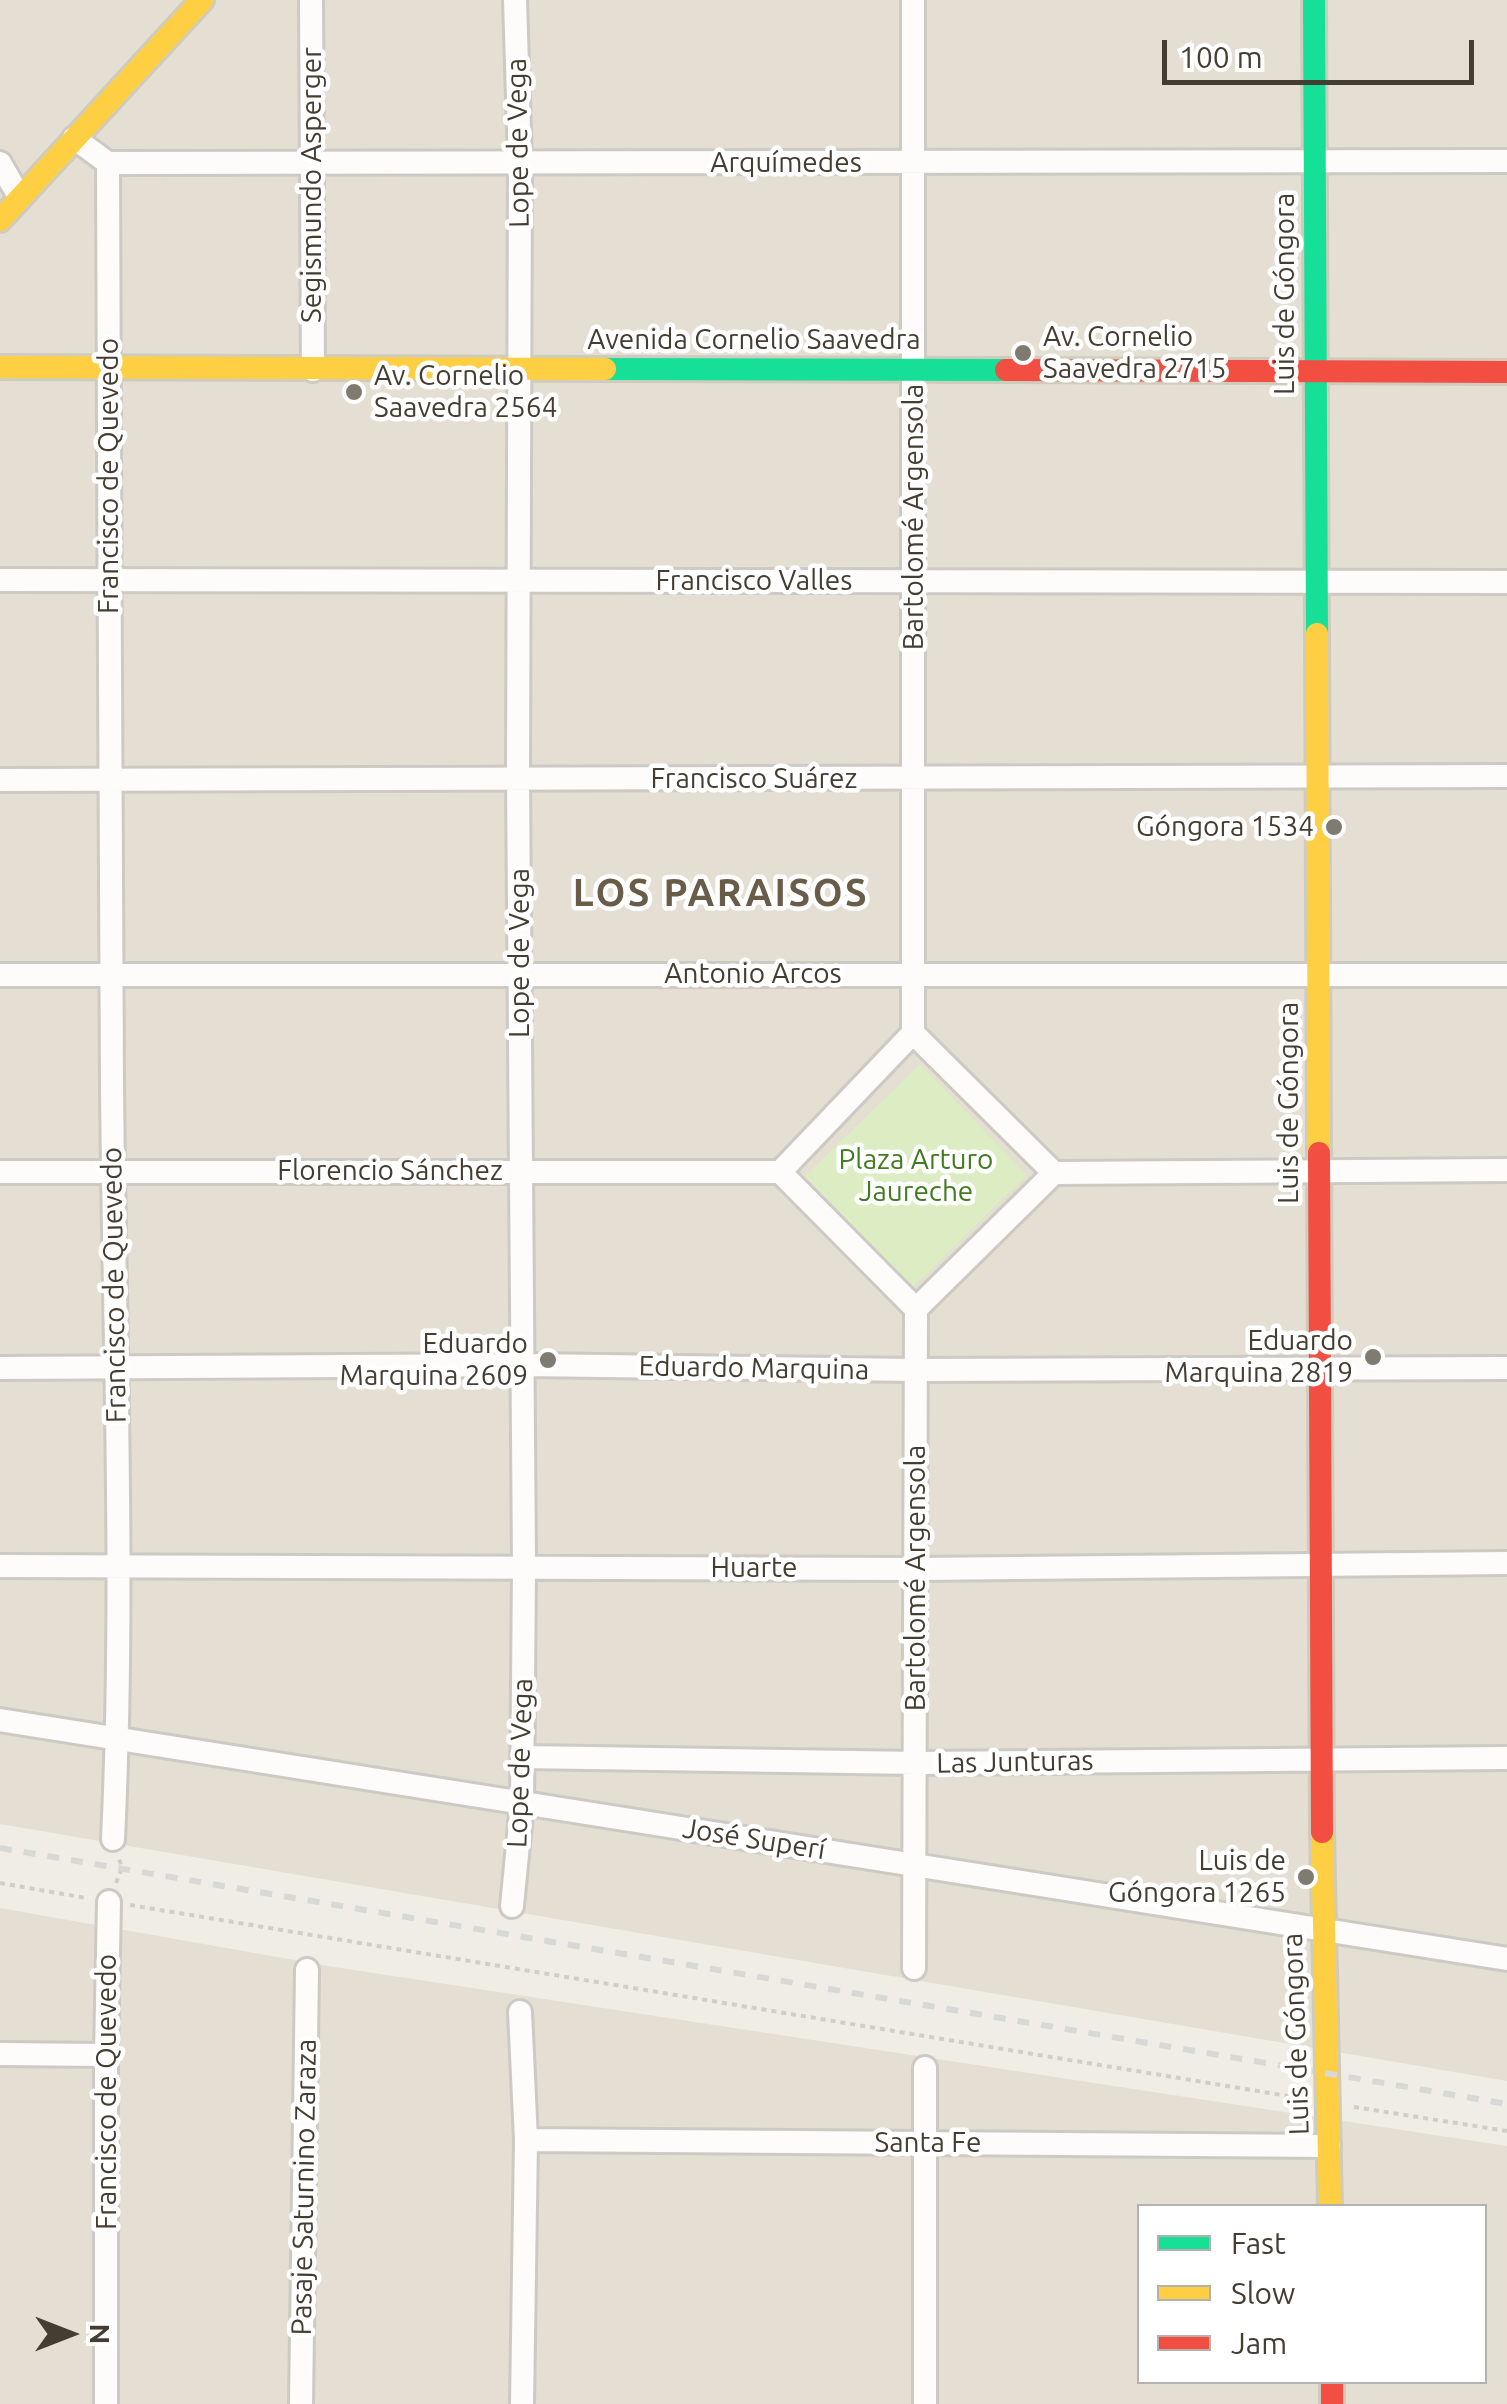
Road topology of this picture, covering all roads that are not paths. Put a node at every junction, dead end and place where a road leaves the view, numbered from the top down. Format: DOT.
graph roads {
  1 [pos="202,0"];
  2 [pos="310,0"];
  3 [pos="515,0"];
  4 [pos="912,0"];
  5 [pos="1314,0"];
  6 [pos="74,138"];
  7 [pos="1314,160"];
  8 [pos="1507,160"];
  9 [pos="0,163"];
  10 [pos="108,164"];
  11 [pos="314,164"];
  12 [pos="520,164"];
  13 [pos="913,164"];
  14 [pos="20,198"];
  15 [pos="0,220"];
  16 [pos="0,366"];
  17 [pos="110,368"];
  18 [pos="313,370"];
  19 [pos="520,370"];
  20 [pos="914,371"];
  21 [pos="1315,371"];
  22 [pos="1507,372"];
  23 [pos="0,580"];
  24 [pos="109,580"];
  25 [pos="520,580"];
  26 [pos="914,581"];
  27 [pos="1316,581"];
  28 [pos="1507,582"];
  29 [pos="1315,776"];
  30 [pos="1507,776"];
  31 [pos="518,778"];
  32 [pos="0,780"];
  33 [pos="110,780"];
  34 [pos="914,780"];
  35 [pos="521,974"];
  36 [pos="913,974"];
  37 [pos="0,975"];
  38 [pos="110,975"];
  39 [pos="1319,975"];
  40 [pos="1507,975"];
  41 [pos="914,1033"];
  42 [pos="1318,1170"];
  43 [pos="1507,1170"];
  44 [pos="521,1171"];
  45 [pos="0,1172"];
  46 [pos="112,1172"];
  47 [pos="780,1172"];
  48 [pos="1054,1173"];
  49 [pos="916,1309"];
  50 [pos="524,1365"];
  51 [pos="1318,1367"];
  52 [pos="0,1368"];
  53 [pos="114,1368"];
  54 [pos="1507,1368"];
  55 [pos="915,1370"];
  56 [pos="1507,1563"];
  57 [pos="1321,1564"];
  58 [pos="0,1566"];
  59 [pos="118,1566"];
  60 [pos="524,1566"];
  61 [pos="918,1568"];
  62 [pos="0,1720"];
  63 [pos="118,1738"];
  64 [pos="523,1757"];
  65 [pos="1507,1758"];
  66 [pos="1321,1760"];
  67 [pos="917,1764"];
  68 [pos="522,1804"];
  69 [pos="113,1838"];
  70 [pos="915,1864"];
  71 [pos="110,1902"];
  72 [pos="512,1906"];
  73 [pos="1322,1932"];
  74 [pos="1507,1959"];
  75 [pos="914,1968"];
  76 [pos="308,1970"];
  77 [pos="520,2012"];
  78 [pos="0,2054"];
  79 [pos="106,2054"];
  80 [pos="925,2068"];
  81 [pos="526,2140"];
  82 [pos="924,2143"];
  83 [pos="1329,2146"];
  84 [pos="1330,2204"];
  85 [pos="106,2404"];
  86 [pos="301,2404"];
  87 [pos="522,2404"];
  88 [pos="925,2404"];
  1 -- 6 [label="main road"];
  2 -- 11 [label="street, Segismundo Asperger"];
  3 -- 12 [label="street, Lope de Vega"];
  4 -- 13 [label="street, Bartolomé Argensola"];
  5 -- 7 [label="main road, Luis de Góngora"];
  6 -- 10 [label="street"];
  6 -- 14 [label="main road"];
  7 -- 8 [label="street, Arquímedes"];
  7 -- 13 [label="street, Arquímedes"];
  7 -- 21 [label="main road, Luis de Góngora"];
  9 -- 14 [label="street"];
  10 -- 11 [label="street, Arquímedes"];
  10 -- 17 [label="street, Francisco de Quevedo"];
  11 -- 12 [label="street, Arquímedes"];
  11 -- 18 [label="street, Segismundo Asperger"];
  12 -- 13 [label="street, Arquímedes"];
  12 -- 19 [label="street, Lope de Vega"];
  13 -- 20 [label="street, Bartolomé Argensola"];
  14 -- 15 [label="main road"];
  16 -- 17 [label="main road, Avenida Cornelio Saavedra"];
  17 -- 18 [label="main road, Avenida Cornelio Saavedra"];
  17 -- 24 [label="street, Francisco de Quevedo"];
  18 -- 19 [label="main road, Avenida Cornelio Saavedra"];
  19 -- 20 [label="main road, Avenida Cornelio Saavedra"];
  19 -- 25 [label="street, Lope de Vega"];
  20 -- 21 [label="main road, Avenida Cornelio Saavedra"];
  20 -- 26 [label="street, Bartolomé Argensola"];
  21 -- 22 [label="main road, Avenida Cornelio Saavedra"];
  21 -- 27 [label="main road, Luis de Góngora"];
  23 -- 24 [label="street, Francisco Valles"];
  24 -- 25 [label="street, Francisco Valles"];
  24 -- 33 [label="street, Francisco de Quevedo"];
  25 -- 26 [label="street, Francisco Valles"];
  25 -- 31 [label="street, Lope de Vega"];
  26 -- 27 [label="street, Francisco Valles"];
  26 -- 34 [label="street, Bartolomé Argensola"];
  27 -- 28 [label="street, Francisco Valles"];
  27 -- 29 [label="main road, Luis de Góngora"];
  29 -- 30 [label="street, Francisco Suárez"];
  29 -- 34 [label="street, Francisco Suárez"];
  29 -- 39 [label="main road, Luis de Góngora"];
  31 -- 33 [label="street, Francisco Suárez"];
  31 -- 34 [label="street, Francisco Suárez"];
  31 -- 35 [label="street, Lope de Vega"];
  32 -- 33 [label="street, Francisco Suárez"];
  33 -- 38 [label="street, Francisco de Quevedo"];
  34 -- 36 [label="street, Bartolomé Argensola"];
  35 -- 36 [label="street, Antonio Arcos"];
  35 -- 38 [label="street, Antonio Arcos"];
  35 -- 44 [label="street, Lope de Vega"];
  36 -- 39 [label="street, Antonio Arcos"];
  36 -- 41 [label="street, Bartolomé Argensola"];
  37 -- 38 [label="street, Antonio Arcos"];
  38 -- 46 [label="street, Francisco de Quevedo"];
  39 -- 40 [label="street, Antonio Arcos"];
  39 -- 42 [label="main road, Luis de Góngora"];
  41 -- 47 [label="street"];
  41 -- 48 [label="street"];
  42 -- 43 [label="street"];
  42 -- 48 [label="street"];
  42 -- 51 [label="main road, Luis de Góngora"];
  44 -- 46 [label="street, Florencio Sánchez"];
  44 -- 47 [label="street, Florencio Sánchez"];
  44 -- 50 [label="street, Lope de Vega"];
  45 -- 46 [label="street, Florencio Sánchez"];
  46 -- 53 [label="street, Francisco de Quevedo"];
  47 -- 49 [label="street"];
  48 -- 49 [label="street"];
  49 -- 55 [label="street, Bartolomé Argensola"];
  50 -- 53 [label="street, Eduardo Marquina"];
  50 -- 55 [label="street, Eduardo Marquina"];
  50 -- 60 [label="street, Lope de Vega"];
  51 -- 54 [label="street, Eduardo Marquina"];
  51 -- 55 [label="street, Eduardo Marquina"];
  51 -- 57 [label="main road, Luis de Góngora"];
  52 -- 53 [label="street, Eduardo Marquina"];
  53 -- 59 [label="street, Francisco de Quevedo"];
  55 -- 61 [label="street, Bartolomé Argensola"];
  56 -- 57 [label="street, Huarte"];
  57 -- 61 [label="street, Huarte"];
  57 -- 66 [label="main road, Luis de Góngora"];
  58 -- 59 [label="street, Huarte"];
  59 -- 60 [label="street, Huarte"];
  59 -- 63 [label="street, Francisco de Quevedo"];
  60 -- 61 [label="street, Huarte"];
  60 -- 64 [label="street, Lope de Vega"];
  61 -- 67 [label="street, Bartolomé Argensola"];
  62 -- 63 [label="street, José Superí"];
  63 -- 68 [label="street, José Superí"];
  63 -- 69 [label="street, Francisco de Quevedo"];
  64 -- 67 [label="street, Las Junturas"];
  64 -- 68 [label="street, Lope de Vega"];
  65 -- 66 [label="street, Las Junturas"];
  66 -- 67 [label="street, Las Junturas"];
  66 -- 73 [label="main road, Luis de Góngora"];
  67 -- 70 [label="street, Bartolomé Argensola"];
  68 -- 70 [label="street, José Superí"];
  68 -- 72 [label="street, Lope de Vega"];
  70 -- 73 [label="street, José Superí"];
  70 -- 75 [label="street, Bartolomé Argensola"];
  71 -- 79 [label="street, Francisco de Quevedo"];
  73 -- 74 [label="street, José Superí"];
  73 -- 83 [label="main road, Luis de Góngora"];
  76 -- 86 [label="street, Pasaje Saturnino Zaraza"];
  77 -- 81 [label="street"];
  78 -- 79 [label="street"];
  79 -- 85 [label="street, Francisco de Quevedo"];
  80 -- 82 [label="street"];
  81 -- 82 [label="street, Santa Fe"];
  81 -- 87 [label="street"];
  82 -- 83 [label="street, Santa Fe"];
  82 -- 88 [label="street"];
  83 -- 84 [label="main road, Luis de Góngora"];
}
